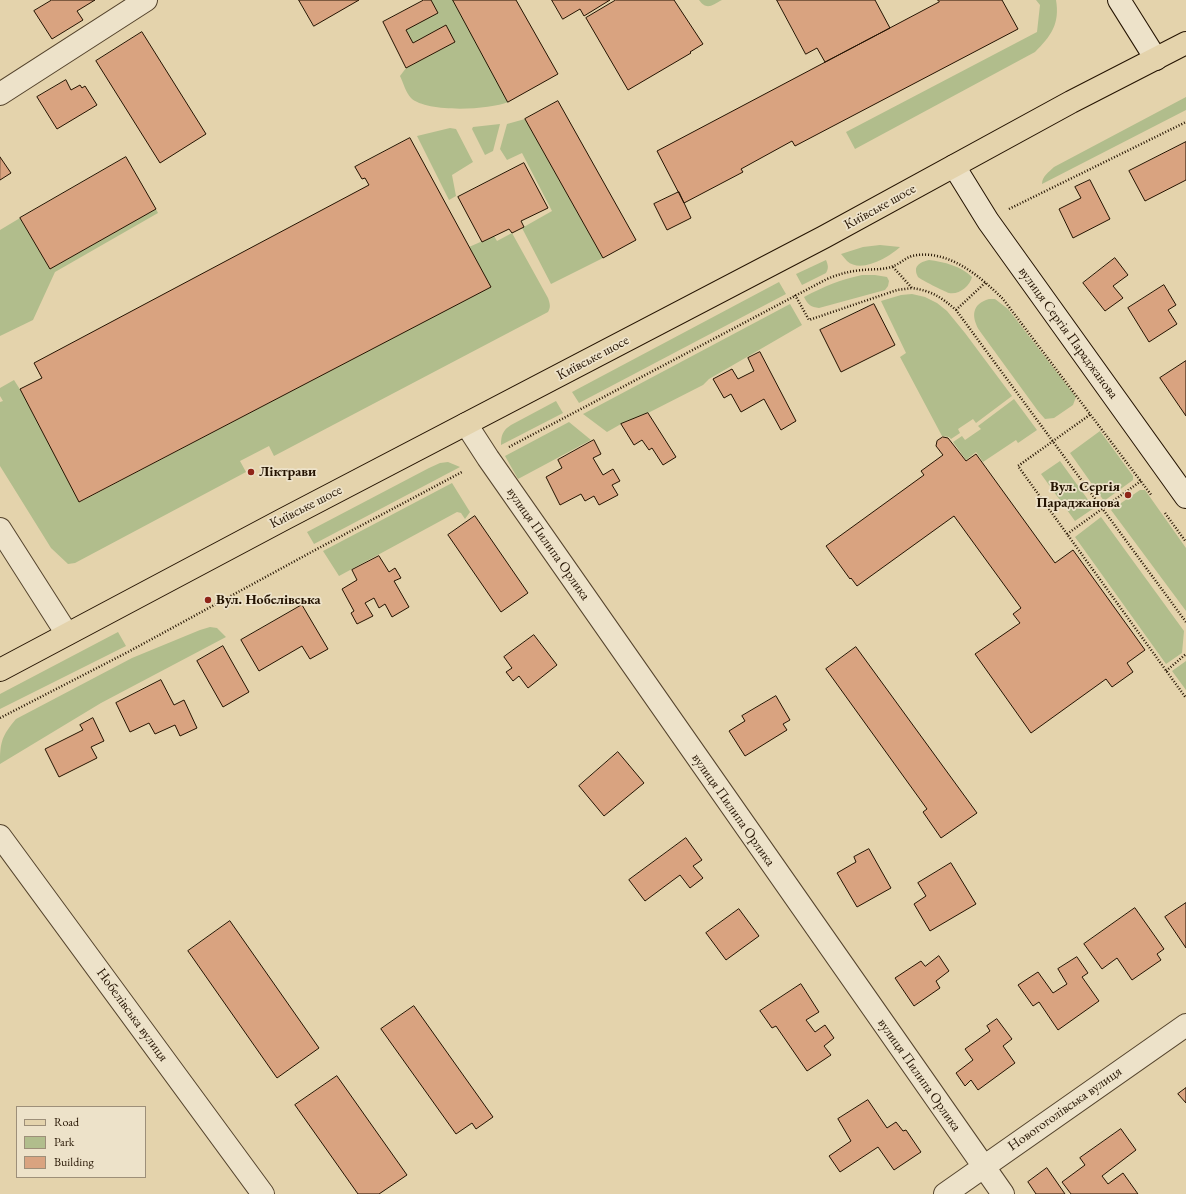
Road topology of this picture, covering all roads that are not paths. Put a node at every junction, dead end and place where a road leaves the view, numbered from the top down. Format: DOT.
graph roads {
  1 [pos="146,0"];
  2 [pos="1120,0"];
  3 [pos="1186,44"];
  4 [pos="1156,59"];
  5 [pos="0,94"];
  6 [pos="954,166"];
  7 [pos="466,424"];
  8 [pos="1186,497"];
  9 [pos="0,529"];
  10 [pos="67,634"];
  11 [pos="0,670"];
  12 [pos="0,836"];
  13 [pos="1186,1025"];
  14 [pos="983,1167"];
  15 [pos="263,1194"];
  16 [pos="945,1194"];
  17 [pos="1003,1194"];
  1 -- 5 [label="street"];
  2 -- 4 [label="street"];
  3 -- 4 [label="main road, Київське шосе"];
  4 -- 6 [label="main road, Київське шосе"];
  6 -- 7 [label="main road, Київське шосе"];
  6 -- 8 [label="street, вулиця Сергія Параджанова"];
  7 -- 10 [label="main road, Київське шосе"];
  7 -- 14 [label="street, вулиця Пилипа Орлика"];
  9 -- 10 [label="street"];
  10 -- 11 [label="main road, Київське шосе"];
  12 -- 15 [label="street, Нобелівська вулиця"];
  13 -- 14 [label="street, Новогоголівська вулиця"];
  14 -- 16 [label="street, Новогоголівська вулиця"];
  14 -- 17 [label="street, вулиця Пилипа Орлика"];
}
